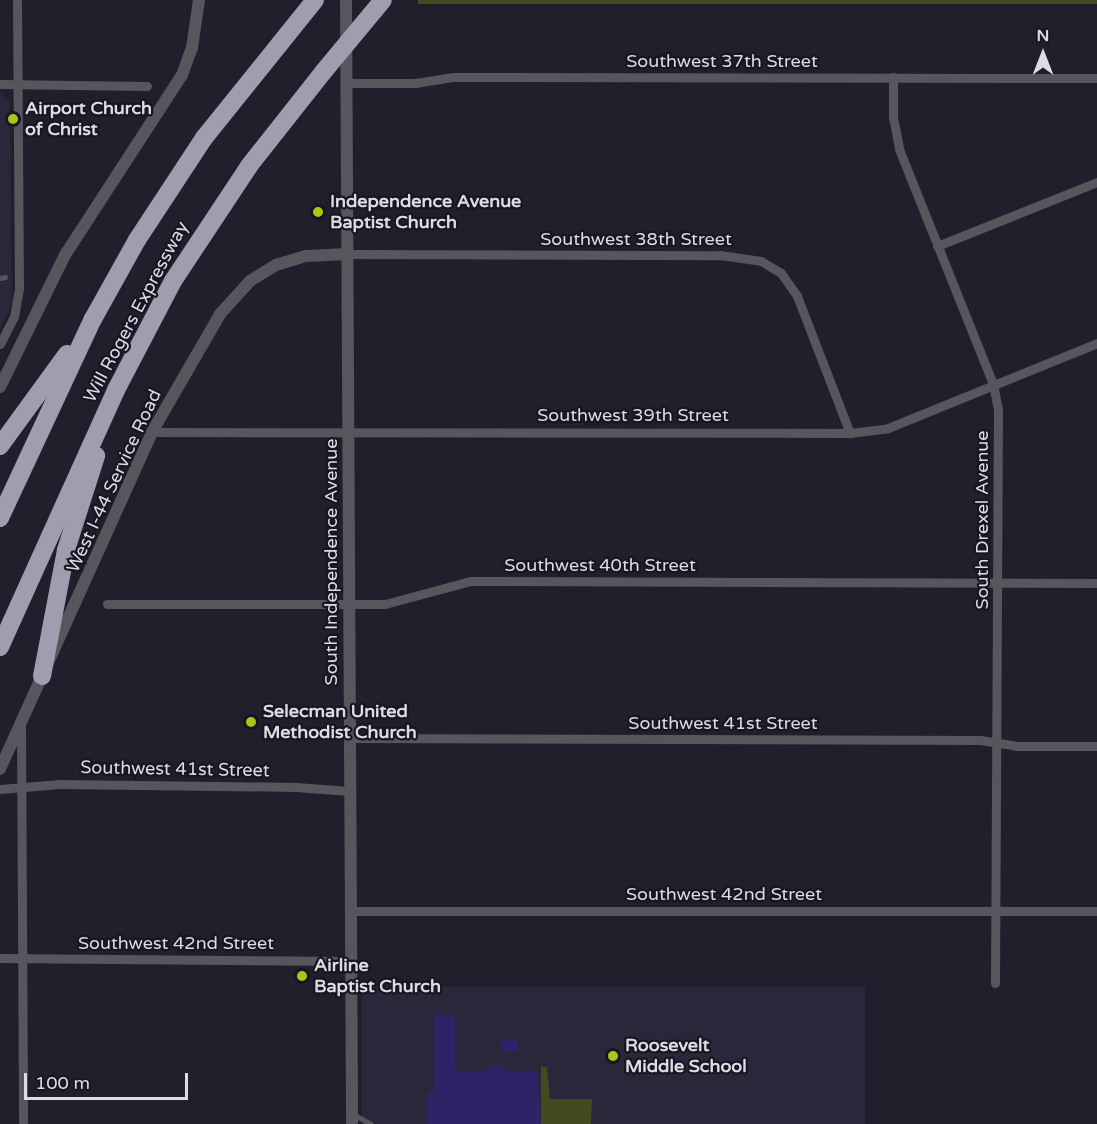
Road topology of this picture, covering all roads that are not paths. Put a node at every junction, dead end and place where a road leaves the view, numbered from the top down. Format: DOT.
graph roads {
  1 [pos="17,0"];
  2 [pos="199,0"];
  3 [pos="315,0"];
  4 [pos="346,0"];
  5 [pos="383,0"];
  6 [pos="893,77"];
  7 [pos="1097,78"];
  8 [pos="347,83"];
  9 [pos="0,84"];
  10 [pos="17,84"];
  11 [pos="147,86"];
  12 [pos="1097,182"];
  13 [pos="937,246"];
  14 [pos="348,254"];
  15 [pos="93,319"];
  16 [pos="1097,343"];
  17 [pos="0,344"];
  18 [pos="993,384"];
  19 [pos="0,387"];
  20 [pos="116,390"];
  21 [pos="348,429"];
  22 [pos="152,432"];
  23 [pos="850,433"];
  24 [pos="0,446"];
  25 [pos="0,518"];
  26 [pos="998,582"];
  27 [pos="1097,583"];
  28 [pos="107,604"];
  29 [pos="349,604"];
  30 [pos="0,647"];
  31 [pos="42,676"];
  32 [pos="21,722"];
  33 [pos="349,738"];
  34 [pos="997,743"];
  35 [pos="1097,746"];
  36 [pos="0,769"];
  37 [pos="22,785"];
  38 [pos="0,789"];
  39 [pos="349,791"];
  40 [pos="996,909"];
  41 [pos="1097,910"];
  42 [pos="352,911"];
  43 [pos="0,958"];
  44 [pos="24,958"];
  45 [pos="352,961"];
  46 [pos="995,983"];
  47 [pos="352,1119"];
  48 [pos="22,1124"];
  49 [pos="370,1124"];
  1 -- 10 [label="street"];
  2 -- 19 [label="street"];
  3 -- 15 [label="highway, Will Rogers Expressway"];
  4 -- 8 [label="street, South Independence Avenue"];
  5 -- 20 [label="highway, Will Rogers Expressway, bridge"];
  6 -- 7 [label="street, Southwest 37th Street"];
  6 -- 8 [label="street, Southwest 37th Street"];
  6 -- 13 [label="street, South Drexel Avenue"];
  8 -- 14 [label="street, South Independence Avenue"];
  9 -- 10 [label="street"];
  10 -- 11 [label="street"];
  10 -- 17 [label="street"];
  12 -- 13 [label="street"];
  13 -- 18 [label="street, South Drexel Avenue"];
  14 -- 21 [label="street, South Independence Avenue"];
  14 -- 22 [label="street, West I-44 Service Road"];
  14 -- 23 [label="street, Southwest 38th Street"];
  15 -- 24 [label="highway"];
  15 -- 25 [label="highway, Will Rogers Expressway"];
  16 -- 18 [label="street, Southwest 39th Street"];
  18 -- 23 [label="street, Southwest 39th Street"];
  18 -- 26 [label="street, South Drexel Avenue"];
  20 -- 30 [label="highway, Will Rogers Expressway"];
  20 -- 31 [label="highway"];
  21 -- 22 [label="street, Southwest 39th Street"];
  21 -- 23 [label="street, Southwest 39th Street"];
  21 -- 29 [label="street, South Independence Avenue"];
  22 -- 31 [label="street, West I-44 Service Road"];
  26 -- 27 [label="street, Southwest 40th Street"];
  26 -- 29 [label="street, Southwest 40th Street"];
  26 -- 34 [label="street, South Drexel Avenue"];
  28 -- 29 [label="street, Southwest 40th Street"];
  29 -- 33 [label="street, South Independence Avenue"];
  31 -- 32 [label="street, West I-44 Service Road"];
  32 -- 36 [label="street, West I-44 Service Road"];
  32 -- 37 [label="street"];
  33 -- 34 [label="street, Southwest 41st Street"];
  33 -- 39 [label="street, South Independence Avenue"];
  34 -- 35 [label="street, Southwest 41st Street"];
  34 -- 40 [label="street, South Drexel Avenue"];
  37 -- 38 [label="street, Southwest 41st Street"];
  37 -- 39 [label="street, Southwest 41st Street"];
  37 -- 44 [label="street"];
  39 -- 42 [label="street, South Independence Avenue"];
  40 -- 41 [label="street, Southwest 42nd Street"];
  40 -- 42 [label="street, Southwest 42nd Street"];
  40 -- 46 [label="street, South Drexel Avenue"];
  42 -- 45 [label="street, South Independence Avenue"];
  43 -- 44 [label="street, Southwest 42nd Street"];
  44 -- 45 [label="street, Southwest 42nd Street"];
  44 -- 48 [label="street"];
  45 -- 47 [label="street, South Independence Avenue"];
  47 -- 49 [label="lane"];
}
